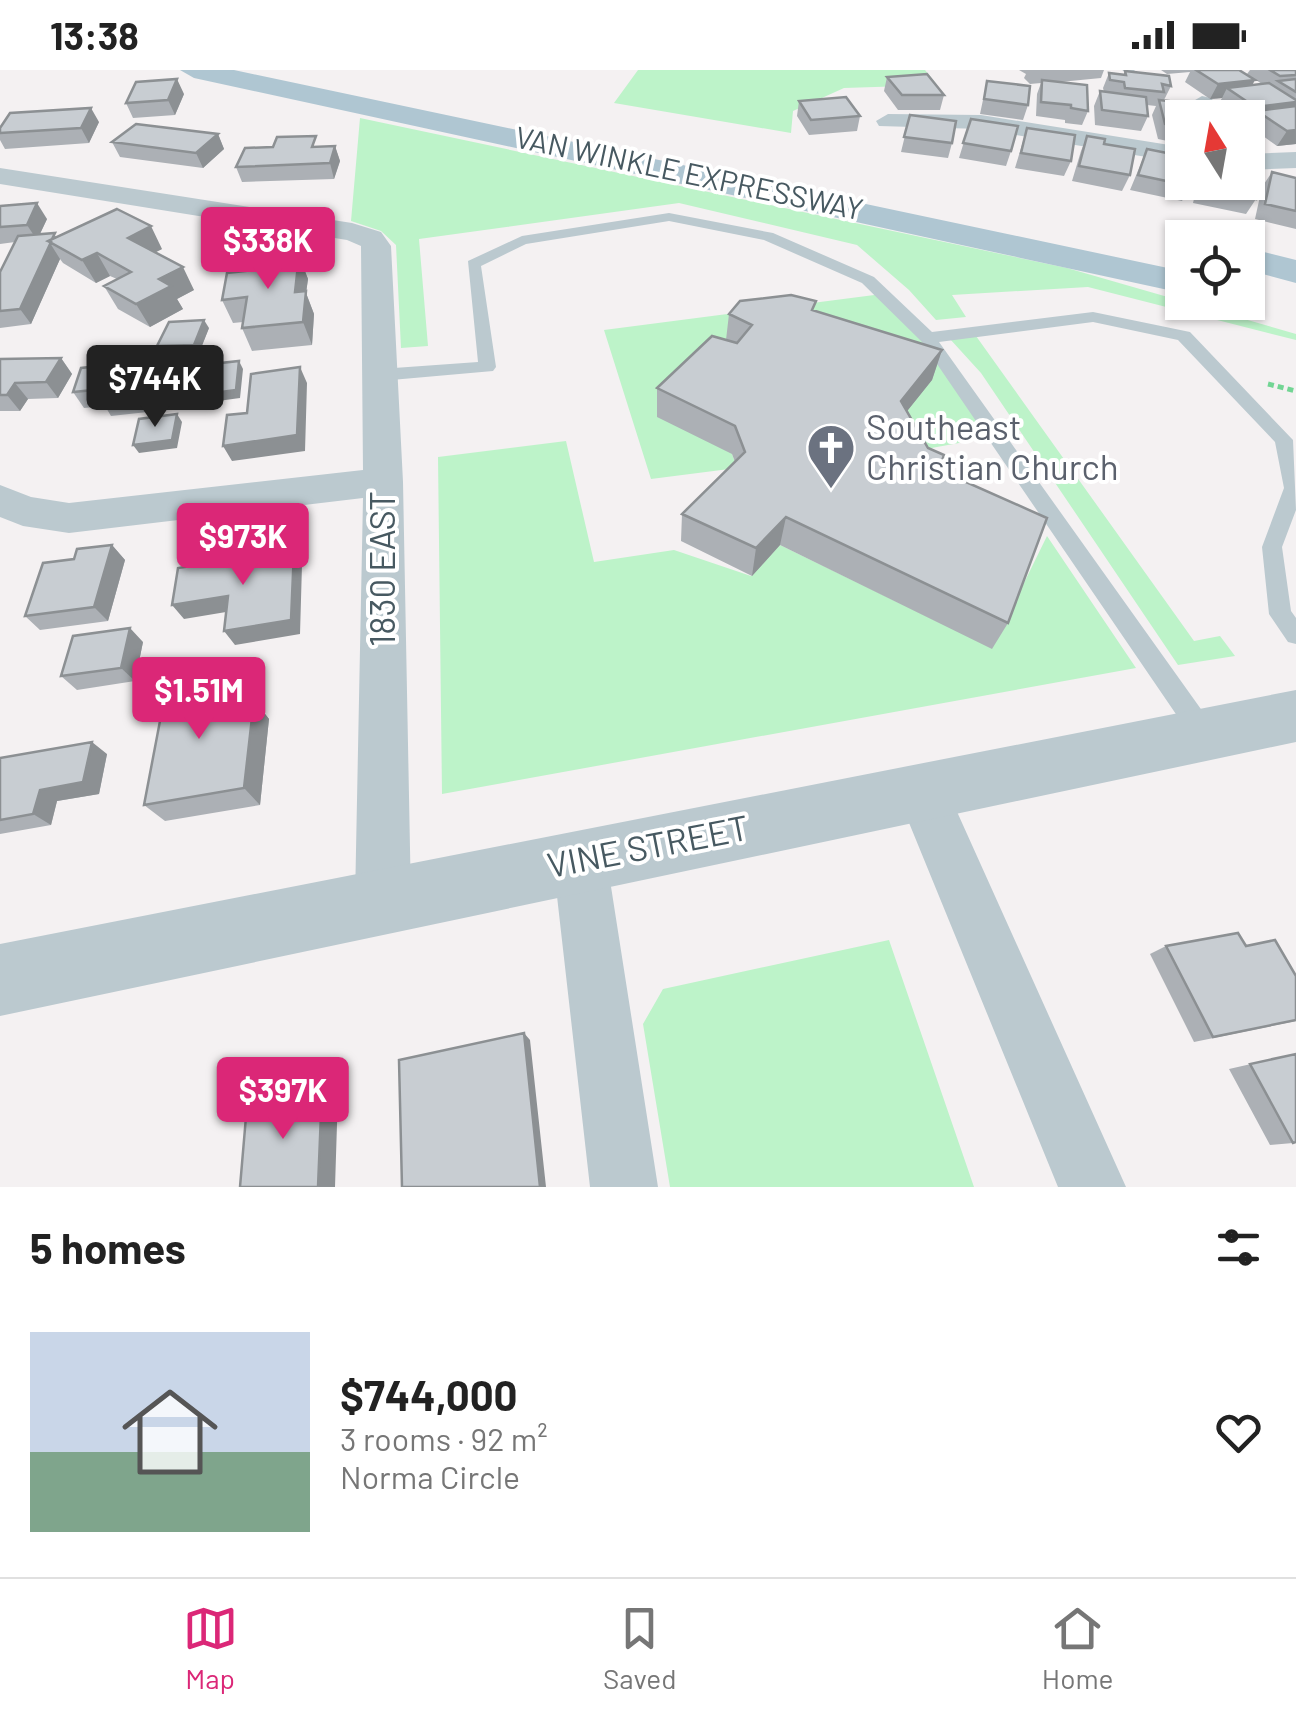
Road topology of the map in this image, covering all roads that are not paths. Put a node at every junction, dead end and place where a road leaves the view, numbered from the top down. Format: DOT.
graph roads {
  1 [pos="194,70"];
  2 [pos="876,149"];
  3 [pos="1165,152"];
  4 [pos="1265,163"];
  5 [pos="1292,164"];
  6 [pos="0,176"];
  7 [pos="1265,264"];
  8 [pos="1296,272"];
  9 [pos="1165,278"];
  10 [pos="928,338"];
  11 [pos="380,375"];
  12 [pos="383,482"];
  13 [pos="0,499"];
  14 [pos="1296,634"];
  15 [pos="1296,716"];
  16 [pos="1204,734"];
  17 [pos="922,791"];
  18 [pos="580,861"];
  19 [pos="383,900"];
  20 [pos="0,980"];
  21 [pos="624,1187"];
  22 [pos="1092,1187"];
  1 -- 9 [label="main road, VAN WINKLE EXPRESSWAY"];
  2 -- 3 [label="street"];
  4 -- 5 [label="street"];
  6 -- 11 [label="street, 1830 EAST"];
  7 -- 8 [label="main road"];
  10 -- 11 [label="lane"];
  10 -- 14 [label="lane"];
  10 -- 16 [label="lane"];
  11 -- 12 [label="street, 1830 EAST"];
  12 -- 13 [label="street"];
  12 -- 19 [label="street, 1830 EAST"];
  15 -- 16 [label="street, VINE STREET"];
  16 -- 17 [label="street, VINE STREET"];
  17 -- 18 [label="street, VINE STREET"];
  17 -- 22 [label="street"];
  18 -- 19 [label="street, VINE STREET"];
  18 -- 21 [label="street"];
  19 -- 20 [label="street, VINE STREET"];
}
